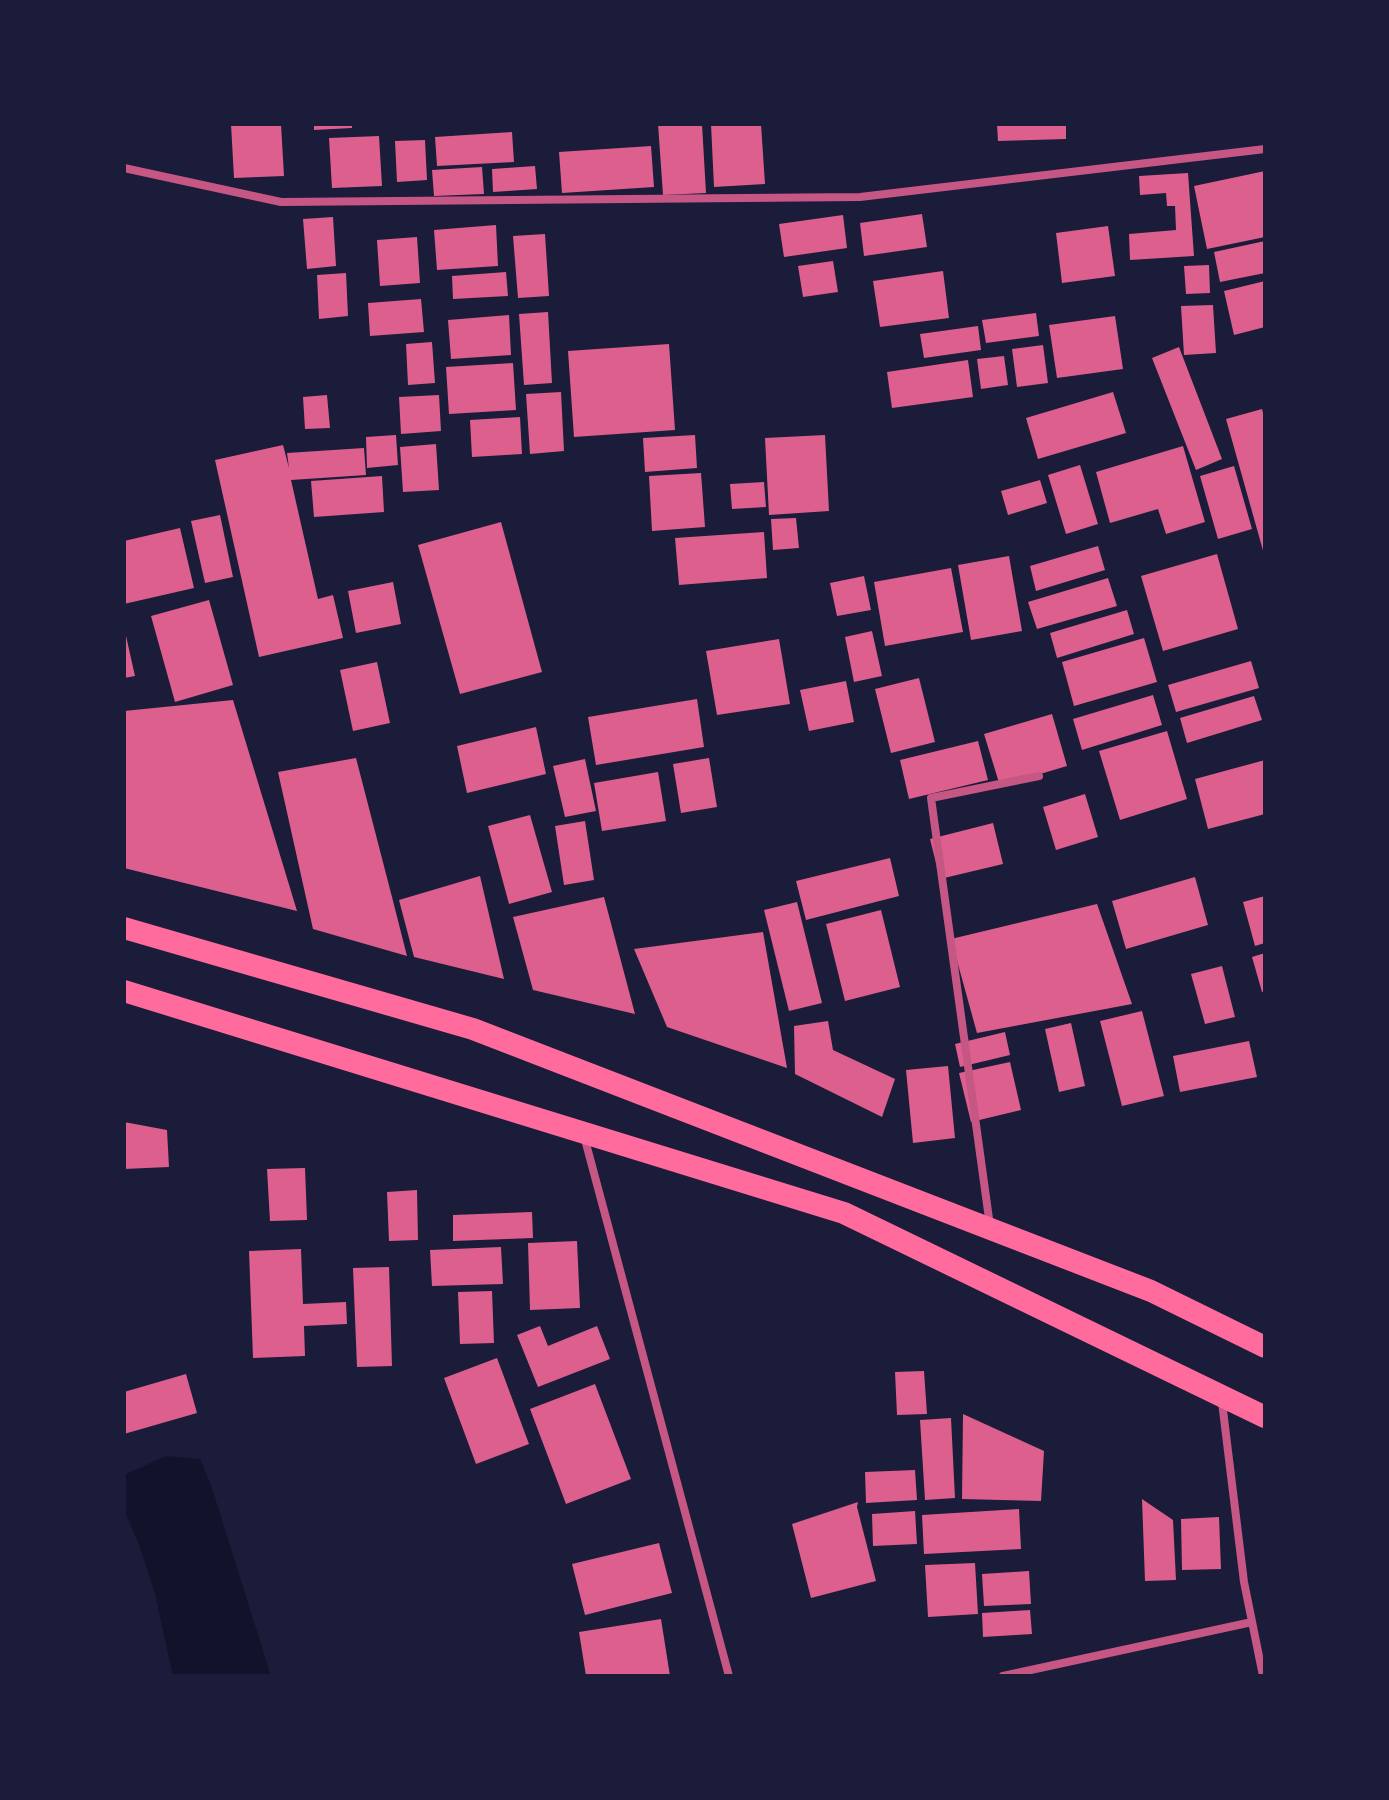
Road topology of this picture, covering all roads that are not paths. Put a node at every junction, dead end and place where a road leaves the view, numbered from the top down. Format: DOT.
graph roads {
  1 [pos="1265,149"];
  2 [pos="124,168"];
  3 [pos="1039,776"];
  4 [pos="124,928"];
  5 [pos="124,991"];
  6 [pos="583,1132"];
  7 [pos="991,1229"];
  8 [pos="1265,1347"];
  9 [pos="1222,1397"];
  10 [pos="1265,1417"];
  11 [pos="1252,1622"];
  12 [pos="729,1676"];
  13 [pos="1003,1676"];
  14 [pos="1263,1676"];
  1 -- 2 [label="street"];
  3 -- 7 [label="street"];
  4 -- 7 [label="highway"];
  5 -- 6 [label="highway"];
  6 -- 9 [label="highway"];
  6 -- 12 [label="street"];
  7 -- 8 [label="highway"];
  9 -- 10 [label="highway"];
  9 -- 11 [label="street"];
  11 -- 13 [label="street"];
  11 -- 14 [label="street"];
}
